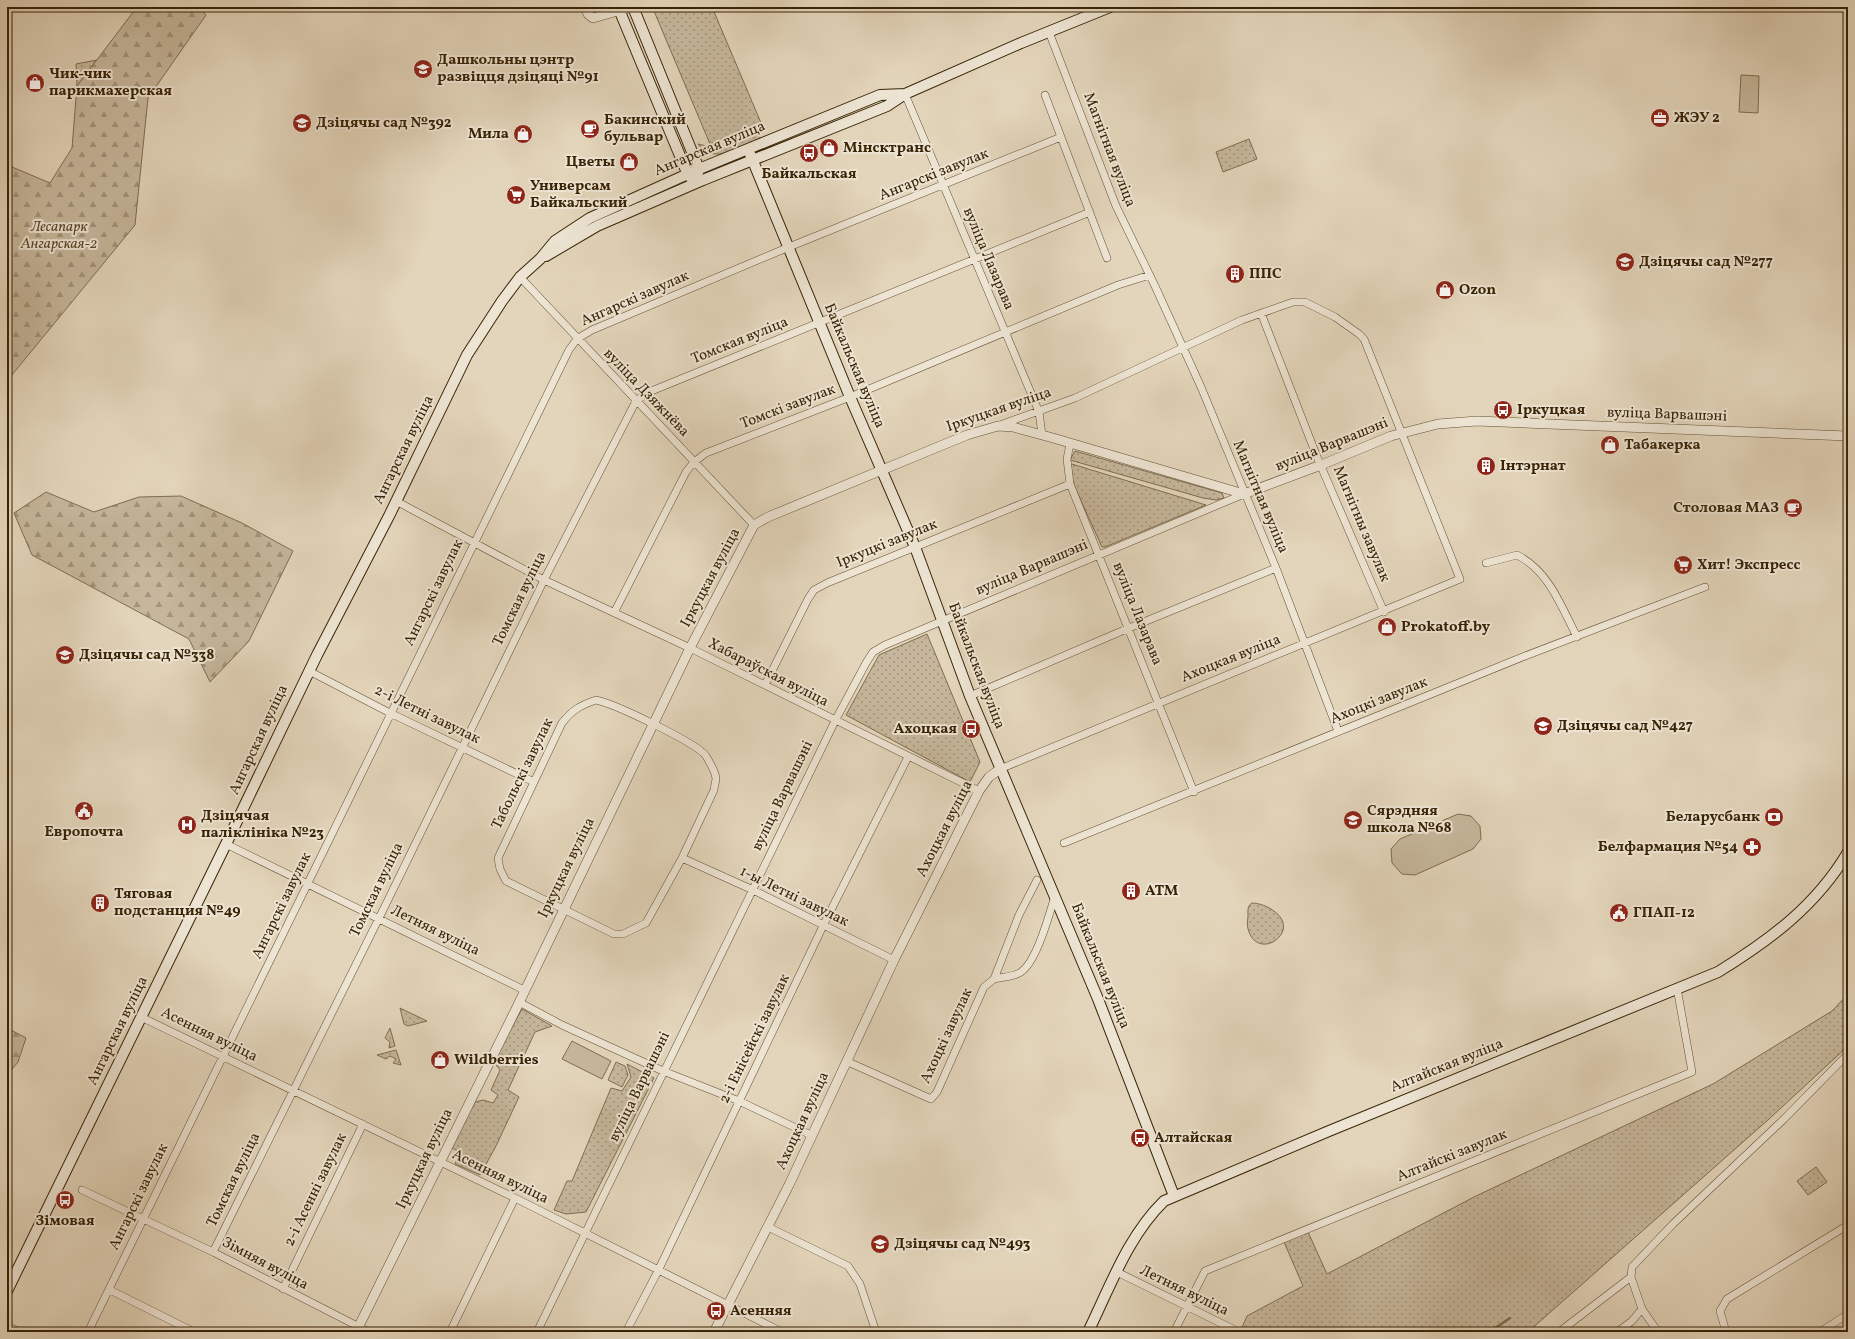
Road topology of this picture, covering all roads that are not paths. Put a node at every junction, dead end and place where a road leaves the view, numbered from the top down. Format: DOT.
graph roads {
  1 [pos="585,7"];
  2 [pos="633,7"];
  3 [pos="1110,7"];
  4 [pos="620,8"];
  5 [pos="1049,32"];
  6 [pos="906,94"];
  7 [pos="1045,95"];
  8 [pos="1061,137"];
  9 [pos="748,149"];
  10 [pos="753,160"];
  11 [pos="699,169"];
  12 [pos="688,175"];
  13 [pos="695,183"];
  14 [pos="943,185"];
  15 [pos="1090,212"];
  16 [pos="789,247"];
  17 [pos="1107,258"];
  18 [pos="974,259"];
  19 [pos="540,260"];
  20 [pos="1150,275"];
  21 [pos="520,277"];
  22 [pos="1261,312"];
  23 [pos="820,323"];
  24 [pos="1005,332"];
  25 [pos="577,339"];
  26 [pos="1182,347"];
  27 [pos="850,397"];
  28 [pos="636,401"];
  29 [pos="1039,412"];
  30 [pos="998,426"];
  31 [pos="1401,433"];
  32 [pos="1042,435"];
  33 [pos="1848,436"];
  34 [pos="1070,444"];
  35 [pos="694,462"];
  36 [pos="1321,465"];
  37 [pos="882,470"];
  38 [pos="1070,484"];
  39 [pos="1244,494"];
  40 [pos="396,501"];
  41 [pos="754,525"];
  42 [pos="473,543"];
  43 [pos="915,547"];
  44 [pos="1100,554"];
  45 [pos="1486,563"];
  46 [pos="1276,568"];
  47 [pos="544,580"];
  48 [pos="1705,587"];
  49 [pos="614,612"];
  50 [pos="1384,612"];
  51 [pos="942,621"];
  52 [pos="1129,628"];
  53 [pos="1577,637"];
  54 [pos="1306,644"];
  55 [pos="690,648"];
  56 [pos="309,671"];
  57 [pos="765,685"];
  58 [pos="970,696"];
  59 [pos="1159,702"];
  60 [pos="390,713"];
  61 [pos="835,721"];
  62 [pos="654,725"];
  63 [pos="1338,732"];
  64 [pos="462,747"];
  65 [pos="908,757"];
  66 [pos="1000,769"];
  67 [pos="534,782"];
  68 [pos="979,791"];
  69 [pos="1194,792"];
  70 [pos="1064,843"];
  71 [pos="226,844"];
  72 [pos="1848,852"];
  73 [pos="682,858"];
  74 [pos="1037,880"];
  75 [pos="308,884"];
  76 [pos="752,890"];
  77 [pos="1056,896"];
  78 [pos="563,909"];
  79 [pos="378,918"];
  80 [pos="823,926"];
  81 [pos="894,960"];
  82 [pos="994,979"];
  83 [pos="1677,988"];
  84 [pos="524,990"];
  85 [pos="519,1002"];
  86 [pos="141,1017"];
  87 [pos="1848,1054"];
  88 [pos="223,1056"];
  89 [pos="846,1061"];
  90 [pos="663,1071"];
  91 [pos="292,1090"];
  92 [pos="739,1101"];
  93 [pos="363,1124"];
  94 [pos="812,1135"];
  95 [pos="439,1162"];
  96 [pos="82,1190"];
  97 [pos="1174,1196"];
  98 [pos="515,1198"];
  99 [pos="143,1217"];
  100 [pos="1848,1225"];
  101 [pos="768,1227"];
  102 [pos="585,1234"];
  103 [pos="213,1252"];
  104 [pos="658,1271"];
  105 [pos="1117,1272"];
  106 [pos="1631,1277"];
  107 [pos="283,1289"];
  108 [pos="110,1290"];
  109 [pos="7,1291"];
  110 [pos="728,1304"];
  111 [pos="1186,1306"];
  112 [pos="1642,1309"];
  113 [pos="1848,1314"];
  114 [pos="7,1326"];
  115 [pos="357,1330"];
  116 [pos="20,1332"];
  117 [pos="88,1332"];
  118 [pos="194,1332"];
  119 [pos="369,1332"];
  120 [pos="450,1332"];
  121 [pos="537,1332"];
  122 [pos="626,1332"];
  123 [pos="714,1332"];
  124 [pos="782,1332"];
  125 [pos="876,1332"];
  126 [pos="1088,1332"];
  127 [pos="1174,1332"];
  128 [pos="1239,1332"];
  129 [pos="1559,1332"];
  130 [pos="1617,1332"];
  131 [pos="1658,1332"];
  132 [pos="1726,1332"];
  133 [pos="1820,1332"];
  1 -- 4 [label="street"];
  2 -- 4 [label="street"];
  2 -- 11 [label="main road"];
  3 -- 5 [label="main road, Ангарская вуліца"];
  4 -- 12 [label="main road"];
  5 -- 6 [label="main road, Ангарская вуліца"];
  5 -- 20 [label="street, Магнітная вуліца"];
  6 -- 9 [label="main road, Ангарская вуліца"];
  6 -- 10 [label="main road, Ангарская вуліца"];
  6 -- 14 [label="street, вуліца Лазарава"];
  7 -- 8 [label="street"];
  8 -- 14 [label="street, Ангарскі завулак"];
  8 -- 15 [label="street"];
  9 -- 10 [label="main road, Байкальская вуліца"];
  9 -- 11 [label="main road, Ангарская вуліца"];
  10 -- 13 [label="main road, Ангарская вуліца"];
  10 -- 16 [label="main road, Байкальская вуліца"];
  11 -- 12 [label="main road, Ангарская вуліца"];
  11 -- 13 [label="main road"];
  12 -- 13 [label="main road"];
  12 -- 19 [label="main road, Ангарская вуліца"];
  13 -- 19 [label="main road, Ангарская вуліца"];
  14 -- 16 [label="street, Ангарскі завулак"];
  14 -- 18 [label="street, вуліца Лазарава"];
  15 -- 17 [label="street"];
  15 -- 18 [label="street, Томская вуліца"];
  16 -- 23 [label="main road, Байкальская вуліца"];
  16 -- 25 [label="street, Ангарскі завулак"];
  18 -- 23 [label="street, Томская вуліца"];
  18 -- 24 [label="street, вуліца Лазарава"];
  19 -- 21 [label="main road, Ангарская вуліца"];
  20 -- 24 [label="street, Томскі завулак"];
  20 -- 26 [label="street, Магнітная вуліца"];
  21 -- 25 [label="street, вуліца Дзяжнёва"];
  21 -- 40 [label="main road, Ангарская вуліца"];
  22 -- 26 [label="street, Іркуцкая вуліца"];
  22 -- 31 [label="street, Іркуцкая вуліца"];
  22 -- 36 [label="street, Магнітны завулак"];
  23 -- 27 [label="main road, Байкальская вуліца"];
  23 -- 28 [label="street, Томская вуліца"];
  24 -- 27 [label="street, Томскі завулак"];
  24 -- 29 [label="street, вуліца Лазарава"];
  25 -- 28 [label="street, вуліца Дзяжнёва"];
  25 -- 42 [label="street, Ангарскі завулак"];
  26 -- 29 [label="street, Іркуцкая вуліца"];
  26 -- 39 [label="street, Магнітная вуліца"];
  27 -- 35 [label="street, Томскі завулак"];
  27 -- 37 [label="main road, Байкальская вуліца"];
  28 -- 35 [label="street, вуліца Дзяжнёва"];
  28 -- 47 [label="street, Томская вуліца"];
  29 -- 30 [label="street, Іркуцкая вуліца"];
  29 -- 32 [label="street, вуліца Лазарава"];
  30 -- 32 [label="street"];
  30 -- 37 [label="street, Іркуцкая вуліца"];
  31 -- 33 [label="street, вуліца Варвашэні"];
  31 -- 36 [label="street, вуліца Варвашэні"];
  31 -- 50 [label="street, Ахоцкая вуліца"];
  32 -- 34 [label="street"];
  34 -- 38 [label="street, вуліца Лазарава"];
  34 -- 39 [label="street"];
  35 -- 41 [label="street, вуліца Дзяжнёва"];
  35 -- 49 [label="street, Томскі завулак"];
  36 -- 39 [label="street, вуліца Варвашэні"];
  36 -- 50 [label="street, Магнітны завулак"];
  37 -- 41 [label="street, Іркуцкая вуліца"];
  37 -- 43 [label="main road, Байкальская вуліца"];
  38 -- 43 [label="street, Іркуцкі завулак"];
  38 -- 44 [label="street, вуліца Лазарава"];
  39 -- 44 [label="street, вуліца Варвашэні"];
  39 -- 46 [label="street, Магнітная вуліца"];
  40 -- 42 [label="street, Хабараўская вуліца"];
  40 -- 56 [label="main road, Ангарская вуліца"];
  41 -- 55 [label="street, Іркуцкая вуліца"];
  42 -- 47 [label="street, Хабараўская вуліца"];
  42 -- 60 [label="street, Ангарскі завулак"];
  43 -- 51 [label="main road, Байкальская вуліца"];
  43 -- 57 [label="street, Іркуцкі завулак"];
  44 -- 51 [label="street, вуліца Варвашэні"];
  44 -- 52 [label="street, вуліца Лазарава"];
  45 -- 53 [label="street"];
  46 -- 52 [label="street"];
  46 -- 54 [label="street, Магнітная вуліца"];
  47 -- 49 [label="street, Хабараўская вуліца"];
  47 -- 64 [label="street, Томская вуліца"];
  48 -- 53 [label="street, Ахоцкі завулак"];
  49 -- 55 [label="street, Хабараўская вуліца"];
  50 -- 54 [label="street, Ахоцкая вуліца"];
  51 -- 58 [label="main road, Байкальская вуліца"];
  51 -- 61 [label="street, вуліца Варвашэні"];
  52 -- 58 [label="street"];
  52 -- 59 [label="street, вуліца Лазарава"];
  53 -- 63 [label="street, Ахоцкі завулак"];
  54 -- 59 [label="street, Ахоцкая вуліца"];
  54 -- 63 [label="street, Магнітная вуліца"];
  55 -- 57 [label="street, Хабараўская вуліца"];
  55 -- 62 [label="street, Іркуцкая вуліца"];
  56 -- 60 [label="street, 2-і Летні завулак"];
  56 -- 71 [label="main road, Ангарская вуліца"];
  57 -- 61 [label="street, Хабараўская вуліца"];
  58 -- 66 [label="main road, Байкальская вуліца"];
  59 -- 66 [label="street, Ахоцкая вуліца"];
  59 -- 69 [label="street, вуліца Лазарава"];
  60 -- 64 [label="street, 2-і Летні завулак"];
  60 -- 75 [label="street, Ангарскі завулак"];
  61 -- 65 [label="street, Хабараўская вуліца"];
  61 -- 76 [label="street, вуліца Варвашэні"];
  62 -- 67 [label="street, Табольскі завулак"];
  62 -- 73 [label="street, Табольскі завулак"];
  62 -- 78 [label="street, Іркуцкая вуліца"];
  63 -- 69 [label="street, Ахоцкі завулак"];
  64 -- 67 [label="street, 2-і Летні завулак"];
  64 -- 79 [label="street, Томская вуліца"];
  65 -- 68 [label="street, Хабараўская вуліца"];
  65 -- 80 [label="street, 2-і Енісейскі завулак"];
  66 -- 68 [label="street, Ахоцкая вуліца"];
  66 -- 77 [label="main road, Байкальская вуліца"];
  67 -- 78 [label="street, Табольскі завулак"];
  68 -- 81 [label="street, Ахоцкая вуліца"];
  69 -- 70 [label="street, Ахоцкі завулак"];
  71 -- 75 [label="street, Летняя вуліца"];
  71 -- 86 [label="main road, Ангарская вуліца"];
  72 -- 83 [label="main road, Алтайская вуліца"];
  73 -- 76 [label="street, 1-ы Летні завулак"];
  73 -- 78 [label="street, Табольскі завулак"];
  74 -- 82 [label="street, Ахоцкі завулак"];
  75 -- 79 [label="street, Летняя вуліца"];
  75 -- 88 [label="street, Ангарскі завулак"];
  76 -- 80 [label="street, 1-ы Летні завулак"];
  76 -- 90 [label="street, вуліца Варвашэні"];
  77 -- 82 [label="street"];
  77 -- 97 [label="main road, Байкальская вуліца"];
  78 -- 84 [label="street, Іркуцкая вуліца"];
  79 -- 84 [label="street, Летняя вуліца"];
  79 -- 91 [label="street, Томская вуліца"];
  80 -- 81 [label="street, 1-ы Летні завулак"];
  80 -- 92 [label="street, 2-і Енісейскі завулак"];
  81 -- 89 [label="street, Ахоцкая вуліца"];
  82 -- 89 [label="street, Ахоцкі завулак"];
  83 -- 97 [label="main road, Алтайская вуліца"];
  83 -- 111 [label="street, Алтайскі завулак"];
  84 -- 85 [label="street, Іркуцкая вуліца"];
  85 -- 90 [label="street"];
  85 -- 95 [label="street, Іркуцкая вуліца"];
  86 -- 88 [label="street, Асенняя вуліца"];
  86 -- 109 [label="main road, Ангарская вуліца"];
  87 -- 106 [label="street"];
  88 -- 91 [label="street, Асенняя вуліца"];
  88 -- 99 [label="street, Ангарскі завулак"];
  89 -- 94 [label="street, Ахоцкая вуліца"];
  90 -- 92 [label="street"];
  90 -- 102 [label="street, вуліца Варвашэні"];
  91 -- 93 [label="street, Асенняя вуліца"];
  91 -- 103 [label="street, Томская вуліца"];
  92 -- 94 [label="street"];
  92 -- 104 [label="street, 2-і Енісейскі завулак"];
  93 -- 95 [label="street, Асенняя вуліца"];
  93 -- 107 [label="street, 2-і Асенні завулак"];
  94 -- 101 [label="street, Ахоцкая вуліца"];
  95 -- 98 [label="street, Асенняя вуліца"];
  95 -- 115 [label="street, Іркуцкая вуліца"];
  96 -- 99 [label="street, Зімняя вуліца"];
  97 -- 105 [label="main road, Алтайская вуліца"];
  98 -- 102 [label="street, Асенняя вуліца"];
  98 -- 120 [label="street"];
  99 -- 103 [label="street, Зімняя вуліца"];
  99 -- 108 [label="street, Ангарскі завулак"];
  100 -- 132 [label="street"];
  101 -- 110 [label="street, Ахоцкая вуліца"];
  101 -- 125 [label="street"];
  102 -- 104 [label="street, Асенняя вуліца"];
  102 -- 121 [label="street, вуліца Варвашэні"];
  103 -- 107 [label="street, Зімняя вуліца"];
  104 -- 110 [label="street, Асенняя вуліца"];
  104 -- 122 [label="street, 2-і Енісейскі завулак"];
  105 -- 111 [label="street, Летняя вуліца"];
  105 -- 126 [label="main road, Алтайская вуліца"];
  106 -- 112 [label="street"];
  106 -- 129 [label="street"];
  107 -- 115 [label="street, Зімняя вуліца"];
  108 -- 117 [label="street, Ангарскі завулак"];
  108 -- 118 [label="street"];
  110 -- 123 [label="street, Ахоцкая вуліца"];
  110 -- 124 [label="street, Асенняя вуліца"];
  111 -- 127 [label="street, Алтайскі завулак"];
  111 -- 128 [label="street, Летняя вуліца"];
  112 -- 130 [label="street"];
  112 -- 131 [label="street"];
  113 -- 133 [label="street"];
  114 -- 116 [label="street"];
  115 -- 119 [label="street, Зімняя вуліца"];
}
